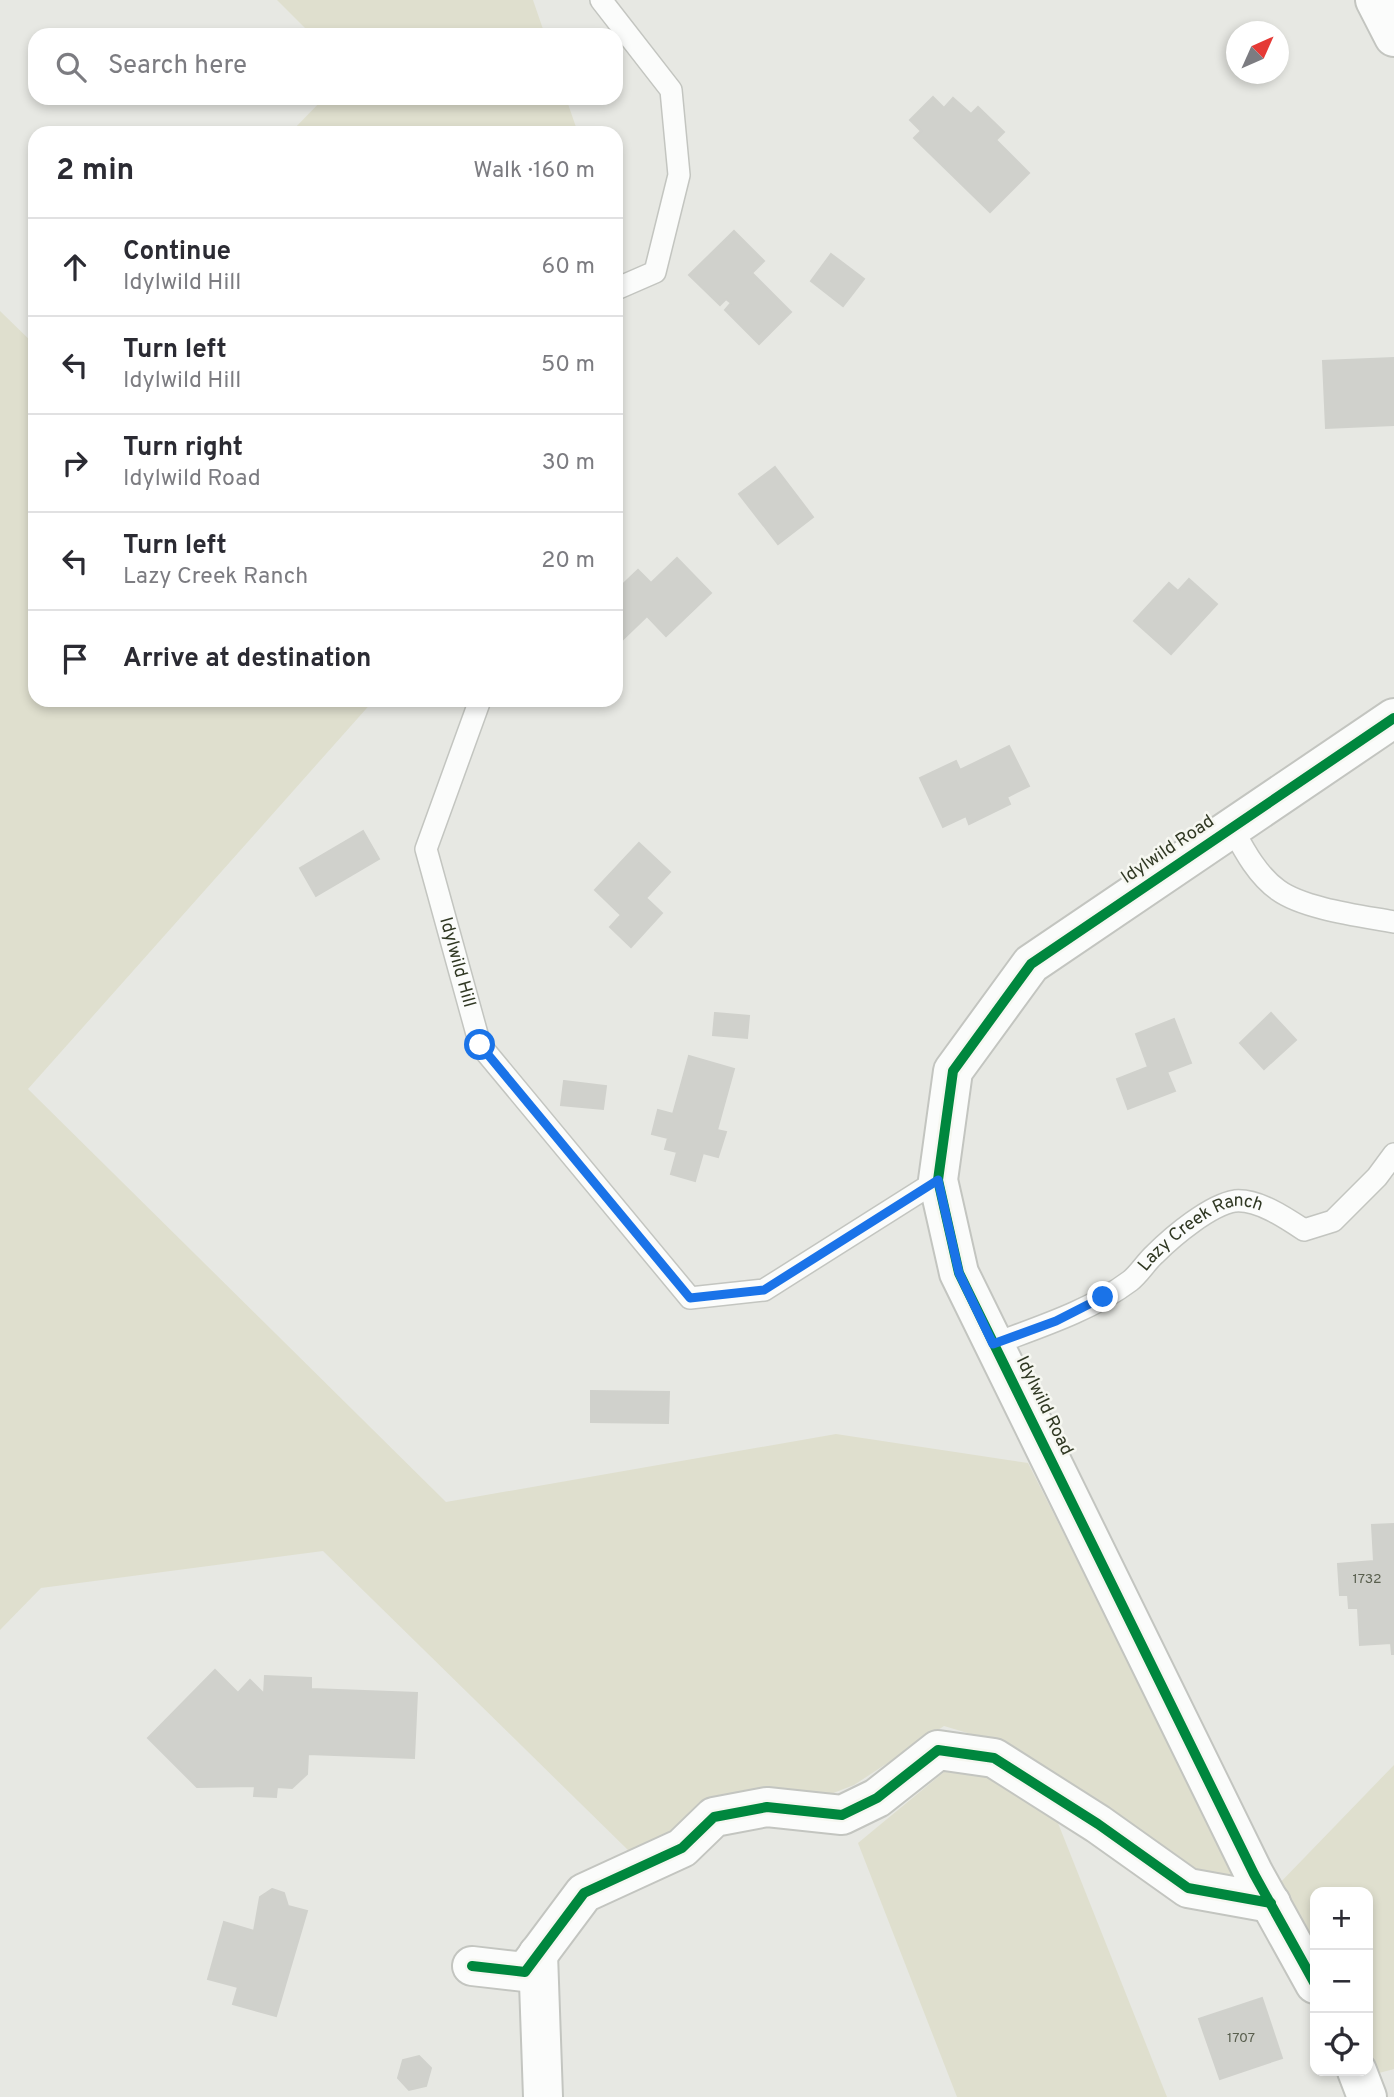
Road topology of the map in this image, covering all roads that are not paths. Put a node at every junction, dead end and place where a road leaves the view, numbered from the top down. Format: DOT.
graph roads {
  1 [pos="601,0"];
  2 [pos="1375,0"];
  3 [pos="623,28"];
  4 [pos="623,28"];
  5 [pos="1394,37"];
  6 [pos="623,286"];
  7 [pos="477,707"];
  8 [pos="1394,718"];
  9 [pos="1232,828"];
  10 [pos="1394,922"];
  11 [pos="1394,1154"];
  12 [pos="938,1180"];
  13 [pos="993,1344"];
  14 [pos="1270,1903"];
  15 [pos="538,1954"];
  16 [pos="472,1966"];
  17 [pos="1310,1975"];
  18 [pos="1359,2076"];
  19 [pos="543,2097"];
  20 [pos="1367,2097"];
  1 -- 4 [label="lane"];
  2 -- 5 [label="street"];
  3 -- 6 [label="lane"];
  7 -- 12 [label="lane, Idylwild Hill"];
  8 -- 9 [label="street, Idylwild Road"];
  9 -- 10 [label="lane"];
  9 -- 12 [label="street, Idylwild Road"];
  11 -- 13 [label="lane, Lazy Creek Ranch"];
  12 -- 13 [label="street, Idylwild Road"];
  13 -- 14 [label="street, Idylwild Road"];
  14 -- 15 [label="street"];
  14 -- 17 [label="street, Idylwild Road"];
  15 -- 16 [label="street"];
  15 -- 19 [label="street"];
  18 -- 20 [label="street"];
}
